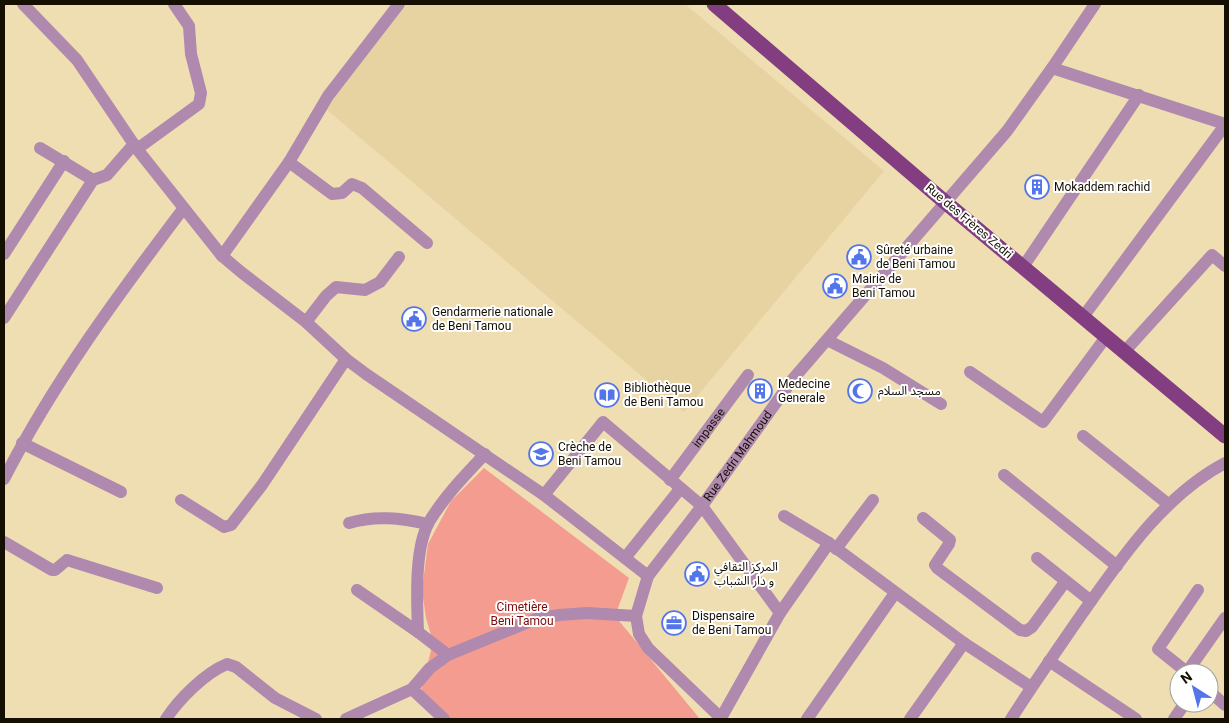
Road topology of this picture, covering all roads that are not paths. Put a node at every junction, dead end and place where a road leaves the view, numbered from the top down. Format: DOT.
graph roads {
  1 [pos="23,4"];
  2 [pos="174,4"];
  3 [pos="399,4"];
  4 [pos="714,4"];
  5 [pos="1095,4"];
  6 [pos="1052,68"];
  7 [pos="1139,96"];
  8 [pos="1225,124"];
  9 [pos="136,146"];
  10 [pos="40,148"];
  11 [pos="64,161"];
  12 [pos="289,162"];
  13 [pos="93,180"];
  14 [pos="945,202"];
  15 [pos="183,209"];
  16 [pos="427,243"];
  17 [pos="4,254"];
  18 [pos="222,256"];
  19 [pos="399,257"];
  20 [pos="1225,266"];
  21 [pos="1023,267"];
  22 [pos="1083,317"];
  23 [pos="4,318"];
  24 [pos="306,322"];
  25 [pos="1106,337"];
  26 [pos="827,340"];
  27 [pos="1125,352"];
  28 [pos="346,359"];
  29 [pos="970,372"];
  30 [pos="748,375"];
  31 [pos="941,404"];
  32 [pos="1083,436"];
  33 [pos="1225,436"];
  34 [pos="22,443"];
  35 [pos="485,454"];
  36 [pos="1225,463"];
  37 [pos="1004,475"];
  38 [pos="4,479"];
  39 [pos="675,484"];
  40 [pos="121,492"];
  41 [pos="544,495"];
  42 [pos="181,500"];
  43 [pos="873,500"];
  44 [pos="1168,504"];
  45 [pos="702,506"];
  46 [pos="784,516"];
  47 [pos="923,518"];
  48 [pos="349,523"];
  49 [pos="428,524"];
  50 [pos="4,542"];
  51 [pos="833,546"];
  52 [pos="625,558"];
  53 [pos="1037,558"];
  54 [pos="1117,566"];
  55 [pos="648,576"];
  56 [pos="1066,582"];
  57 [pos="157,588"];
  58 [pos="357,590"];
  59 [pos="1198,590"];
  60 [pos="895,593"];
  61 [pos="1091,601"];
  62 [pos="780,612"];
  63 [pos="636,616"];
  64 [pos="1225,618"];
  65 [pos="418,632"];
  66 [pos="964,643"];
  67 [pos="448,655"];
  68 [pos="1049,661"];
  69 [pos="1176,663"];
  70 [pos="1195,663"];
  71 [pos="1031,687"];
  72 [pos="412,688"];
  73 [pos="721,718"];
  74 [pos="166,719"];
  75 [pos="316,719"];
  76 [pos="346,719"];
  77 [pos="444,719"];
  78 [pos="807,719"];
  79 [pos="910,719"];
  80 [pos="1011,719"];
  81 [pos="1136,719"];
  1 -- 9 [label="street"];
  2 -- 9 [label="street"];
  3 -- 12 [label="street"];
  4 -- 14 [label="main road, Rue des Frères Zedri"];
  5 -- 6 [label="street, Rue Zedri Mahmoud"];
  6 -- 7 [label="street"];
  6 -- 14 [label="street, Rue Zedri Mahmoud"];
  7 -- 8 [label="street"];
  7 -- 21 [label="street"];
  8 -- 22 [label="street"];
  9 -- 13 [label="street"];
  9 -- 15 [label="street"];
  10 -- 11 [label="street"];
  11 -- 13 [label="street"];
  11 -- 17 [label="street"];
  12 -- 16 [label="street"];
  12 -- 18 [label="street"];
  13 -- 23 [label="street"];
  14 -- 21 [label="main road, Rue des Frères Zedri"];
  14 -- 26 [label="street, Rue Zedri Mahmoud"];
  15 -- 18 [label="street"];
  15 -- 34 [label="street"];
  18 -- 24 [label="street"];
  19 -- 24 [label="street"];
  20 -- 27 [label="street"];
  21 -- 22 [label="main road, Rue des Frères Zedri"];
  22 -- 25 [label="main road, Rue des Frères Zedri"];
  24 -- 28 [label="street"];
  25 -- 27 [label="main road, Rue des Frères Zedri"];
  25 -- 29 [label="street"];
  26 -- 31 [label="street"];
  26 -- 45 [label="street, Rue Zedri Mahmoud"];
  27 -- 33 [label="main road, Rue des Frères Zedri"];
  28 -- 35 [label="street"];
  28 -- 42 [label="street"];
  30 -- 39 [label="street, impasse"];
  32 -- 44 [label="street"];
  34 -- 38 [label="street"];
  34 -- 40 [label="street"];
  35 -- 41 [label="street"];
  35 -- 49 [label="street"];
  36 -- 44 [label="street"];
  37 -- 54 [label="street"];
  39 -- 41 [label="street"];
  39 -- 45 [label="street"];
  39 -- 52 [label="street, impasse"];
  41 -- 52 [label="street"];
  43 -- 51 [label="street"];
  44 -- 54 [label="street"];
  45 -- 55 [label="street, Rue Zedri Mahmoud"];
  45 -- 62 [label="street"];
  46 -- 51 [label="street"];
  47 -- 56 [label="street"];
  48 -- 49 [label="street"];
  49 -- 65 [label="street"];
  50 -- 57 [label="street"];
  51 -- 60 [label="street"];
  51 -- 62 [label="street"];
  52 -- 55 [label="street"];
  53 -- 56 [label="street"];
  54 -- 61 [label="street"];
  55 -- 63 [label="street, Rue Zedri Mahmoud"];
  56 -- 61 [label="street"];
  58 -- 65 [label="street"];
  59 -- 69 [label="street"];
  60 -- 66 [label="street"];
  60 -- 78 [label="street"];
  61 -- 68 [label="street"];
  62 -- 73 [label="street"];
  63 -- 67 [label="street"];
  63 -- 73 [label="street"];
  64 -- 70 [label="street"];
  65 -- 67 [label="street"];
  66 -- 71 [label="street"];
  66 -- 79 [label="street"];
  67 -- 72 [label="street"];
  68 -- 71 [label="street"];
  68 -- 81 [label="street"];
  71 -- 80 [label="street"];
  72 -- 76 [label="street"];
  72 -- 77 [label="street"];
  74 -- 75 [label="street"];
}
